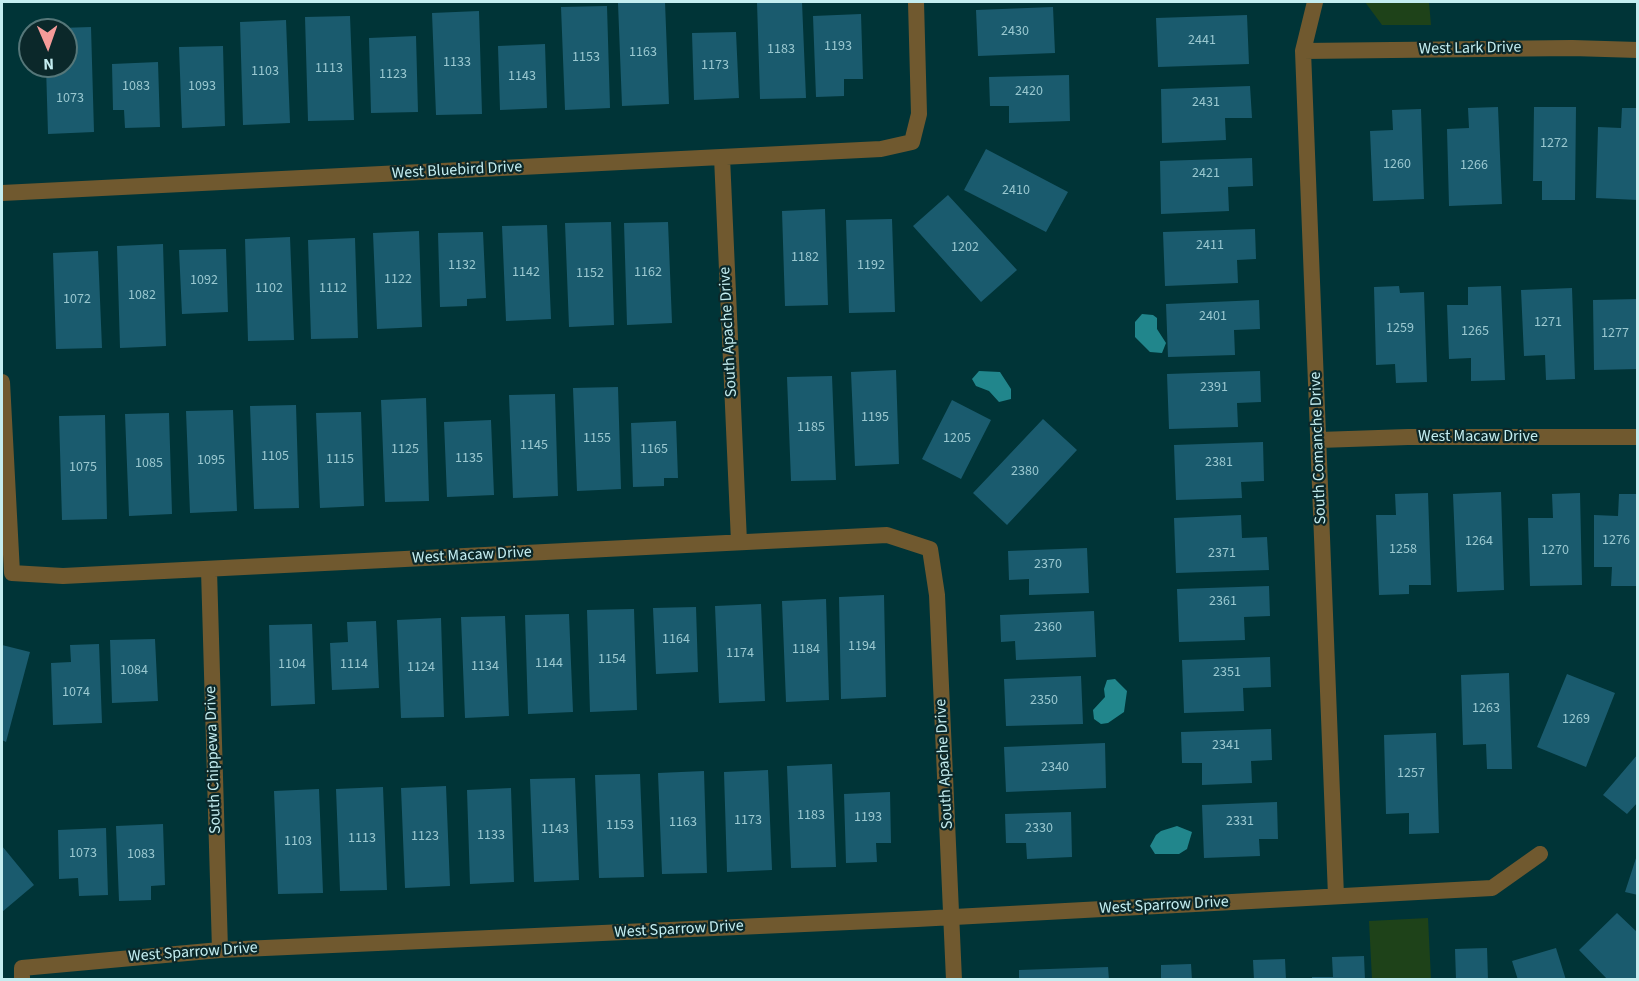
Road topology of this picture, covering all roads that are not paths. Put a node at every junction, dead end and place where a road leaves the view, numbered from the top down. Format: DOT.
graph roads {
  1 [pos="916,2"];
  2 [pos="1315,2"];
  3 [pos="1638,50"];
  4 [pos="1303,51"];
  5 [pos="722,157"];
  6 [pos="2,193"];
  7 [pos="2,382"];
  8 [pos="1638,437"];
  9 [pos="1319,440"];
  10 [pos="738,542"];
  11 [pos="930,549"];
  12 [pos="208,570"];
  13 [pos="1540,854"];
  14 [pos="1335,896"];
  15 [pos="952,918"];
  16 [pos="220,950"];
  17 [pos="22,974"];
  18 [pos="954,980"];
  1 -- 5 [label="street, West Bluebird Drive"];
  2 -- 4 [label="street, South Comanche Drive"];
  3 -- 4 [label="street, West Lark Drive"];
  4 -- 9 [label="street, South Comanche Drive"];
  5 -- 6 [label="street, West Bluebird Drive"];
  5 -- 10 [label="street, South Apache Drive"];
  7 -- 12 [label="street, West Macaw Drive"];
  8 -- 9 [label="street, West Macaw Drive"];
  9 -- 14 [label="street, South Comanche Drive"];
  10 -- 11 [label="street, West Macaw Drive"];
  10 -- 12 [label="street, West Macaw Drive"];
  11 -- 15 [label="street, South Apache Drive"];
  12 -- 16 [label="street, South Chippewa Drive"];
  13 -- 14 [label="street, West Sparrow Drive"];
  14 -- 15 [label="street, West Sparrow Drive"];
  15 -- 16 [label="street, West Sparrow Drive"];
  15 -- 18 [label="street, South Apache Drive"];
  16 -- 17 [label="street, West Sparrow Drive"];
}
